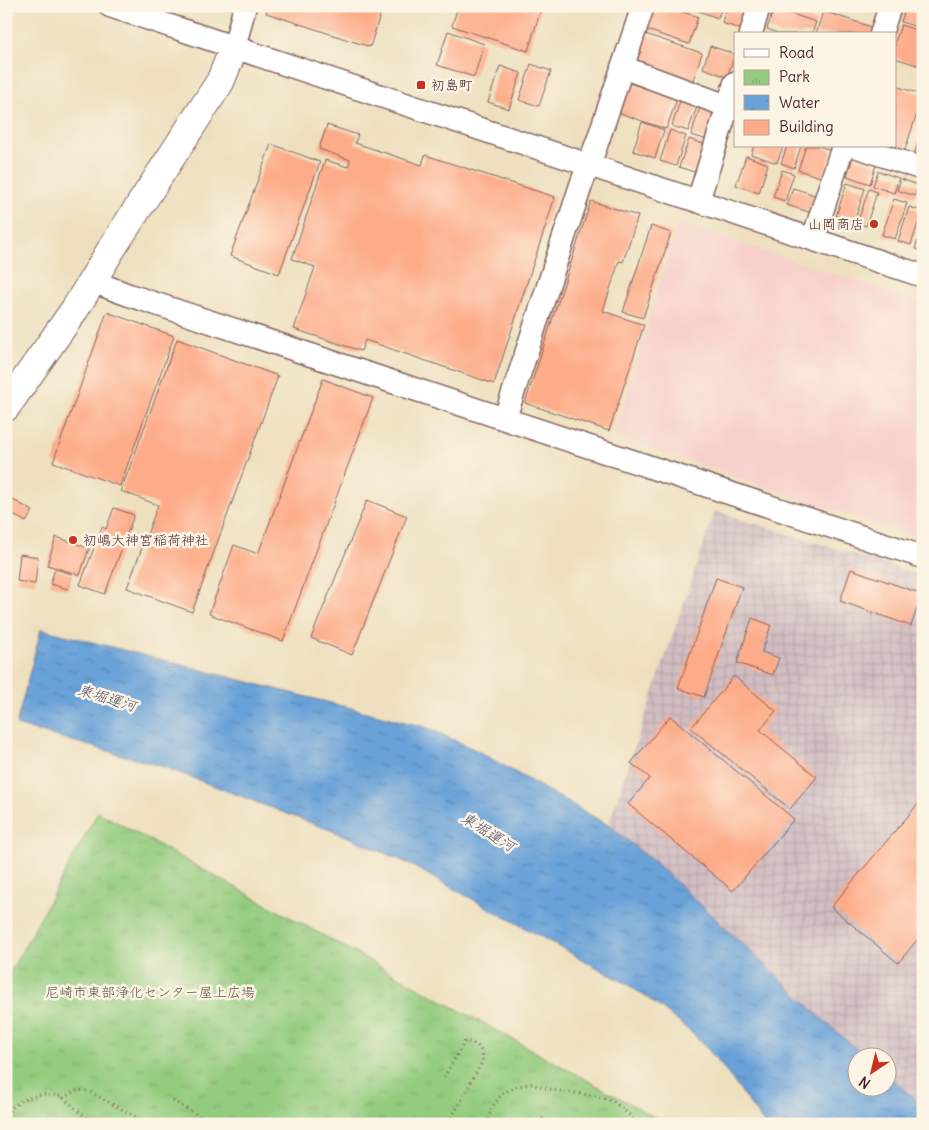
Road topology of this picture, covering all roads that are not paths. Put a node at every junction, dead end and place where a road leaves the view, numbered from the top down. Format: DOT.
graph roads {
  1 [pos="110,6"];
  2 [pos="245,6"];
  3 [pos="643,6"];
  4 [pos="760,6"];
  5 [pos="890,6"];
  6 [pos="752,32"];
  7 [pos="882,32"];
  8 [pos="234,48"];
  9 [pos="622,68"];
  10 [pos="734,88"];
  11 [pos="731,108"];
  12 [pos="842,148"];
  13 [pos="861,148"];
  14 [pos="588,164"];
  15 [pos="923,169"];
  16 [pos="698,201"];
  17 [pos="813,239"];
  18 [pos="923,276"];
  19 [pos="91,281"];
  20 [pos="6,407"];
  21 [pos="505,418"];
  22 [pos="923,557"];
  1 -- 8 [label="street"];
  2 -- 8 [label="street"];
  3 -- 9 [label="street"];
  4 -- 6 [label="street"];
  5 -- 7 [label="street"];
  8 -- 14 [label="street"];
  8 -- 19 [label="street"];
  9 -- 11 [label="street"];
  9 -- 14 [label="street"];
  10 -- 11 [label="street"];
  11 -- 16 [label="street"];
  12 -- 17 [label="street"];
  13 -- 15 [label="street"];
  14 -- 16 [label="street"];
  14 -- 21 [label="street"];
  16 -- 17 [label="street"];
  17 -- 18 [label="street"];
  19 -- 20 [label="street"];
  19 -- 21 [label="street"];
  21 -- 22 [label="street"];
}
